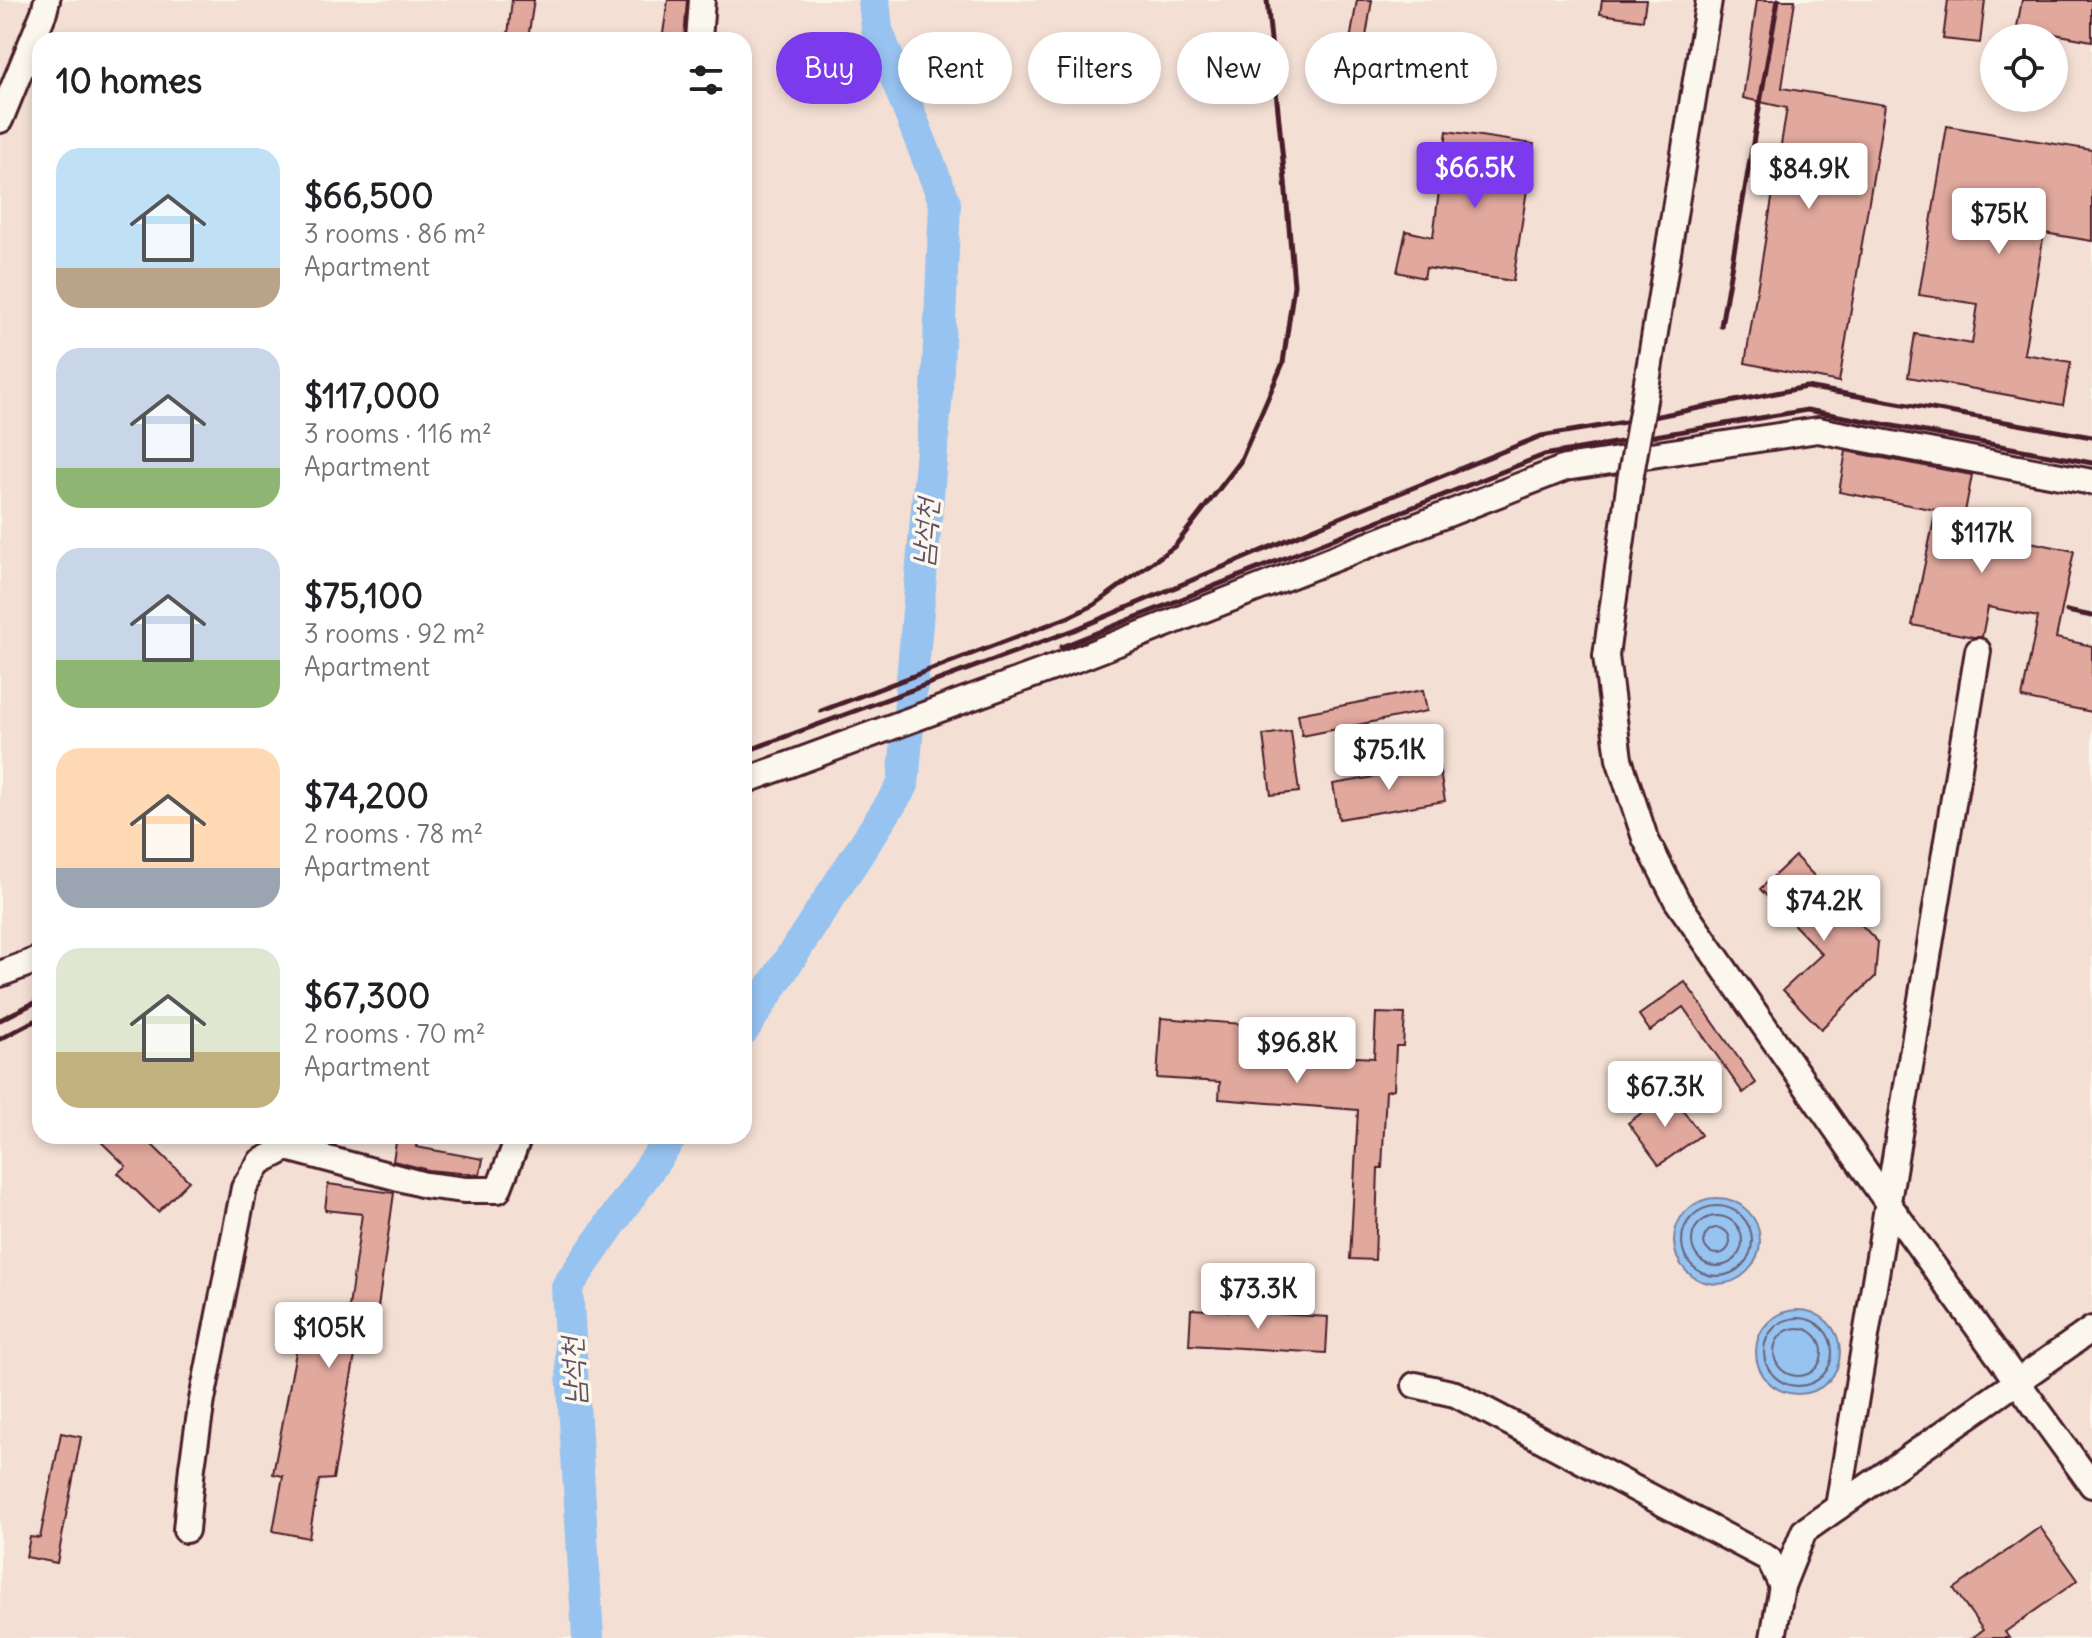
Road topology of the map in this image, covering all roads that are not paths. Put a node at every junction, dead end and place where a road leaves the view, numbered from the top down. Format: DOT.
graph roads {
  1 [pos="47,0"];
  2 [pos="702,0"];
  3 [pos="1709,0"];
  4 [pos="36,32"];
  5 [pos="700,32"];
  6 [pos="32,41"];
  7 [pos="0,120"];
  8 [pos="2092,482"];
  9 [pos="1978,651"];
  10 [pos="752,778"];
  11 [pos="32,962"];
  12 [pos="0,974"];
  13 [pos="516,1144"];
  14 [pos="1887,1202"];
  15 [pos="2092,1329"];
  16 [pos="2018,1382"];
  17 [pos="1415,1385"];
  18 [pos="2092,1485"];
  19 [pos="1838,1507"];
  20 [pos="186,1530"];
  21 [pos="1782,1586"];
  22 [pos="1773,1638"];
  1 -- 4 [label="lane"];
  2 -- 5 [label="lane"];
  3 -- 14 [label="lane, bridge"];
  6 -- 7 [label="lane"];
  8 -- 10 [label="lane"];
  9 -- 14 [label="lane"];
  11 -- 12 [label="lane"];
  13 -- 20 [label="lane"];
  14 -- 16 [label="lane"];
  14 -- 19 [label="lane"];
  15 -- 16 [label="lane"];
  16 -- 18 [label="lane"];
  16 -- 19 [label="lane"];
  17 -- 21 [label="lane"];
  19 -- 21 [label="lane"];
  21 -- 22 [label="lane"];
}
